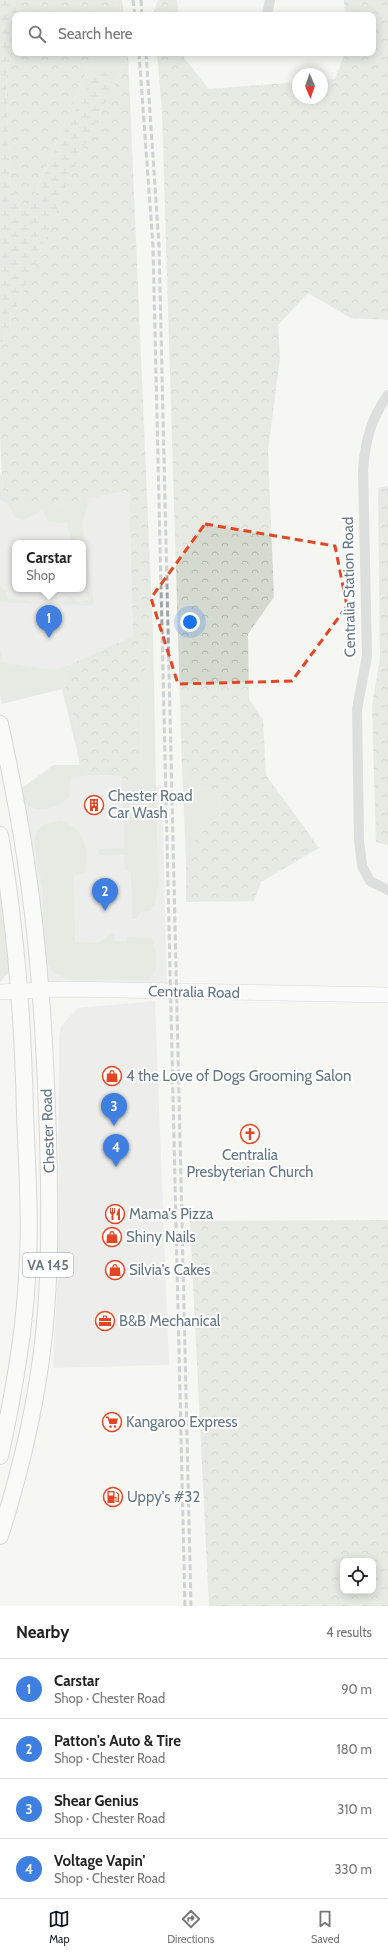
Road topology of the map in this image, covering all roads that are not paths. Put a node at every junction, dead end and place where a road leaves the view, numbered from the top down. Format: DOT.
graph roads {
  1 [pos="270,0"];
  2 [pos="268,12"];
  3 [pos="388,395"];
  4 [pos="0,724"];
  5 [pos="0,835"];
  6 [pos="388,890"];
  7 [pos="41,989"];
  8 [pos="19,990"];
  9 [pos="0,992"];
  10 [pos="388,995"];
  11 [pos="0,1456"];
  12 [pos="0,1536"];
  1 -- 2 [label="street"];
  3 -- 6 [label="street, Centralia Station Road"];
  4 -- 7 [label="main road, Chester Road"];
  5 -- 8 [label="main road, Chester Road"];
  7 -- 8 [label="main road, Centralia Road"];
  7 -- 10 [label="main road, Centralia Road"];
  7 -- 12 [label="main road, Chester Road / VA 145"];
  8 -- 9 [label="main road, Centralia Road"];
  8 -- 11 [label="main road, Chester Road / VA 145"];
}
